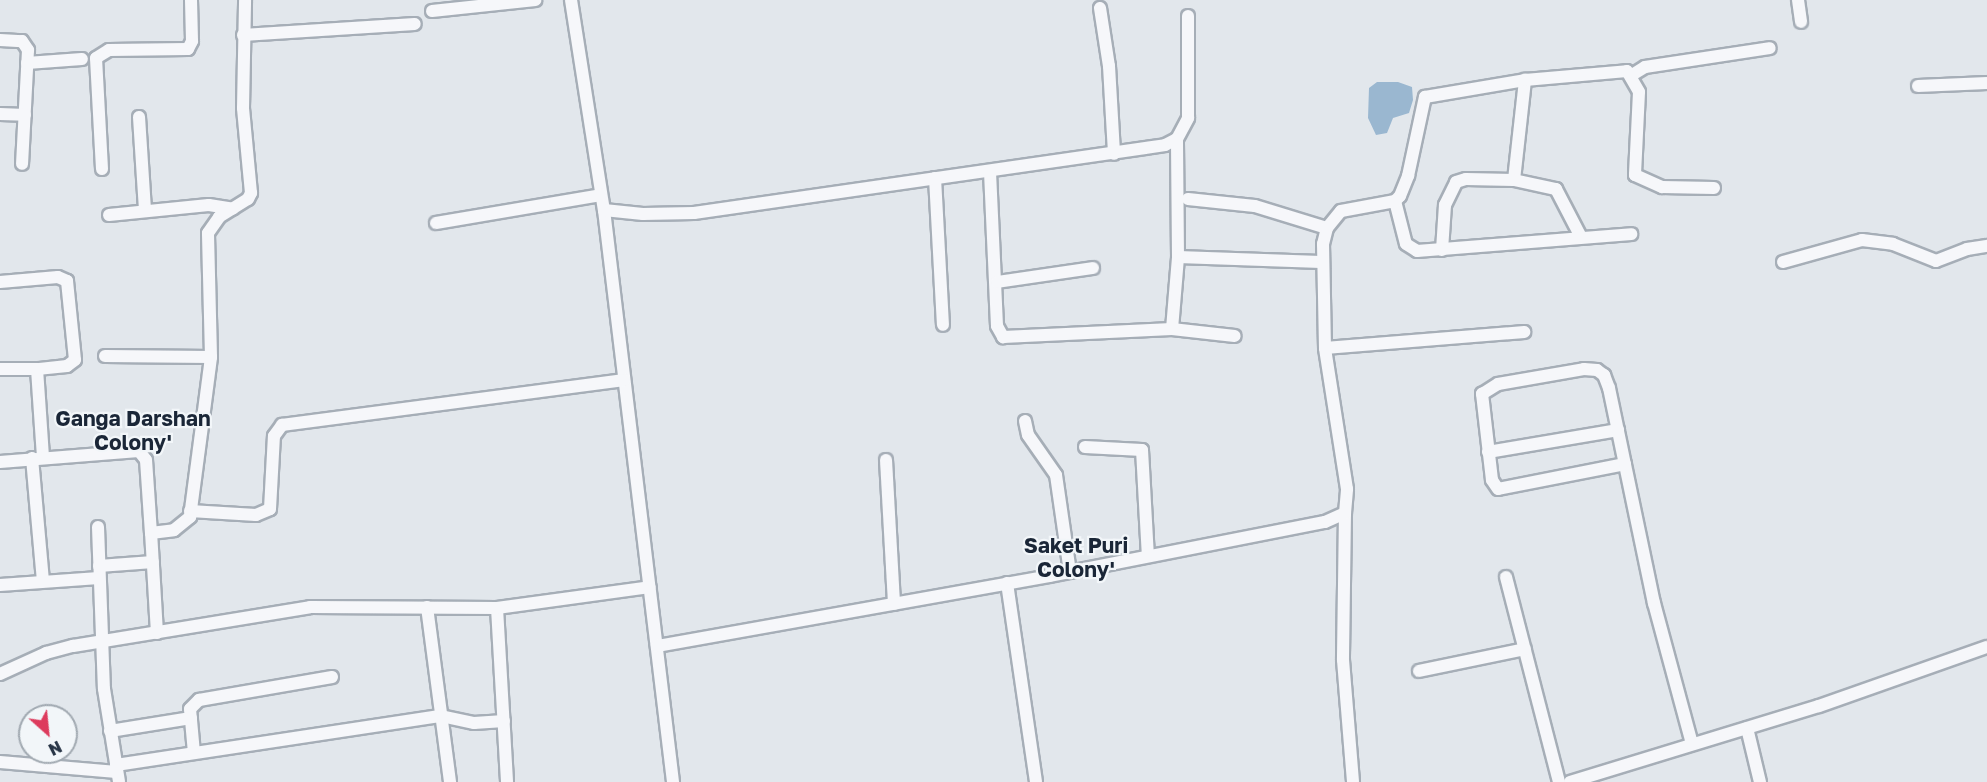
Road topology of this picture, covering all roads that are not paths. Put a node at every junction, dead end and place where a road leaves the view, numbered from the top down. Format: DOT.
graph roads {
  1 [pos="191,0"];
  2 [pos="245,0"];
  3 [pos="535,0"];
  4 [pos="571,0"];
  5 [pos="1798,0"];
  6 [pos="1100,8"];
  7 [pos="432,11"];
  8 [pos="1188,16"];
  9 [pos="1801,22"];
  10 [pos="415,24"];
  11 [pos="243,35"];
  12 [pos="0,40"];
  13 [pos="1770,48"];
  14 [pos="82,59"];
  15 [pos="27,63"];
  16 [pos="1632,75"];
  17 [pos="1525,80"];
  18 [pos="1987,83"];
  19 [pos="1918,86"];
  20 [pos="0,114"];
  21 [pos="25,115"];
  22 [pos="139,117"];
  23 [pos="1177,139"];
  24 [pos="1114,154"];
  25 [pos="22,164"];
  26 [pos="102,169"];
  27 [pos="990,172"];
  28 [pos="935,178"];
  29 [pos="1514,180"];
  30 [pos="1714,188"];
  31 [pos="601,195"];
  32 [pos="1188,199"];
  33 [pos="1395,201"];
  34 [pos="233,209"];
  35 [pos="604,210"];
  36 [pos="145,211"];
  37 [pos="109,215"];
  38 [pos="436,223"];
  39 [pos="1327,228"];
  40 [pos="1631,234"];
  41 [pos="1581,237"];
  42 [pos="1987,246"];
  43 [pos="1442,250"];
  44 [pos="1178,257"];
  45 [pos="1783,261"];
  46 [pos="1321,262"];
  47 [pos="1093,268"];
  48 [pos="0,282"];
  49 [pos="997,282"];
  50 [pos="943,325"];
  51 [pos="1172,329"];
  52 [pos="1524,332"];
  53 [pos="1235,336"];
  54 [pos="1325,348"];
  55 [pos="105,356"];
  56 [pos="211,357"];
  57 [pos="0,369"];
  58 [pos="37,369"];
  59 [pos="624,380"];
  60 [pos="1025,421"];
  61 [pos="1618,430"];
  62 [pos="1085,447"];
  63 [pos="1488,452"];
  64 [pos="38,458"];
  65 [pos="886,460"];
  66 [pos="0,462"];
  67 [pos="1625,464"];
  68 [pos="190,511"];
  69 [pos="1345,513"];
  70 [pos="98,527"];
  71 [pos="151,533"];
  72 [pos="1148,555"];
  73 [pos="153,562"];
  74 [pos="99,572"];
  75 [pos="1070,572"];
  76 [pos="1506,577"];
  77 [pos="43,581"];
  78 [pos="1007,584"];
  79 [pos="0,585"];
  80 [pos="650,587"];
  81 [pos="894,604"];
  82 [pos="427,607"];
  83 [pos="497,608"];
  84 [pos="157,633"];
  85 [pos="101,642"];
  86 [pos="657,646"];
  87 [pos="1987,647"];
  88 [pos="1525,649"];
  89 [pos="1419,670"];
  90 [pos="0,674"];
  91 [pos="332,677"];
  92 [pos="441,716"];
  93 [pos="191,718"];
  94 [pos="504,721"];
  95 [pos="1747,728"];
  96 [pos="110,731"];
  97 [pos="1692,744"];
  98 [pos="194,753"];
  99 [pos="0,762"];
  100 [pos="117,773"];
  101 [pos="450,782"];
  102 [pos="507,782"];
  103 [pos="673,782"];
  104 [pos="1036,782"];
  105 [pos="1353,782"];
  106 [pos="1559,782"];
  107 [pos="1570,782"];
  108 [pos="1760,782"];
  1 -- 26 [label="street"];
  2 -- 11 [label="street"];
  3 -- 7 [label="street"];
  4 -- 31 [label="street"];
  5 -- 9 [label="street"];
  6 -- 24 [label="street"];
  8 -- 23 [label="street"];
  10 -- 11 [label="street"];
  11 -- 34 [label="street"];
  12 -- 15 [label="street"];
  13 -- 16 [label="street"];
  14 -- 15 [label="street"];
  15 -- 21 [label="street"];
  16 -- 17 [label="street"];
  16 -- 30 [label="street"];
  17 -- 29 [label="street"];
  17 -- 33 [label="street"];
  18 -- 19 [label="street"];
  20 -- 21 [label="street"];
  21 -- 25 [label="street"];
  22 -- 36 [label="street"];
  23 -- 24 [label="street"];
  23 -- 44 [label="street"];
  24 -- 27 [label="street"];
  27 -- 28 [label="street"];
  27 -- 49 [label="street"];
  28 -- 35 [label="street"];
  28 -- 50 [label="street"];
  29 -- 41 [label="street"];
  29 -- 43 [label="street"];
  31 -- 35 [label="street"];
  31 -- 38 [label="street"];
  32 -- 39 [label="street"];
  33 -- 39 [label="street"];
  33 -- 43 [label="street"];
  34 -- 36 [label="street"];
  34 -- 56 [label="street"];
  35 -- 59 [label="street"];
  36 -- 37 [label="street"];
  39 -- 46 [label="street"];
  40 -- 41 [label="street"];
  41 -- 43 [label="street"];
  42 -- 45 [label="street"];
  44 -- 46 [label="street"];
  44 -- 51 [label="street"];
  46 -- 54 [label="street"];
  47 -- 49 [label="street"];
  48 -- 58 [label="street"];
  49 -- 51 [label="street"];
  51 -- 53 [label="street"];
  52 -- 54 [label="street"];
  54 -- 69 [label="street"];
  55 -- 56 [label="street"];
  56 -- 68 [label="street"];
  57 -- 58 [label="street"];
  58 -- 64 [label="street"];
  59 -- 68 [label="street"];
  59 -- 80 [label="street"];
  60 -- 75 [label="street"];
  61 -- 63 [label="street"];
  61 -- 63 [label="street"];
  61 -- 67 [label="street"];
  62 -- 72 [label="street"];
  63 -- 67 [label="street"];
  64 -- 66 [label="street"];
  64 -- 71 [label="street"];
  64 -- 77 [label="street"];
  65 -- 81 [label="street"];
  67 -- 97 [label="street"];
  68 -- 71 [label="street"];
  69 -- 72 [label="street"];
  69 -- 105 [label="street"];
  70 -- 74 [label="street"];
  71 -- 73 [label="street"];
  72 -- 75 [label="street"];
  73 -- 74 [label="street"];
  73 -- 84 [label="street"];
  74 -- 77 [label="street"];
  74 -- 85 [label="street"];
  75 -- 78 [label="street"];
  76 -- 88 [label="street"];
  77 -- 79 [label="street"];
  78 -- 81 [label="street"];
  78 -- 104 [label="street"];
  80 -- 83 [label="street"];
  80 -- 86 [label="street"];
  81 -- 86 [label="street"];
  82 -- 83 [label="street"];
  82 -- 84 [label="street"];
  82 -- 92 [label="street"];
  83 -- 94 [label="street"];
  84 -- 85 [label="street"];
  85 -- 90 [label="street"];
  85 -- 96 [label="street"];
  86 -- 103 [label="street"];
  87 -- 95 [label="street"];
  88 -- 89 [label="street"];
  88 -- 106 [label="street"];
  91 -- 93 [label="street"];
  92 -- 94 [label="street"];
  92 -- 98 [label="street"];
  92 -- 101 [label="street"];
  93 -- 96 [label="street"];
  93 -- 98 [label="street"];
  94 -- 102 [label="street"];
  95 -- 97 [label="street"];
  95 -- 108 [label="street"];
  96 -- 100 [label="street"];
  97 -- 107 [label="street"];
  98 -- 100 [label="street"];
  99 -- 100 [label="street"];
}
